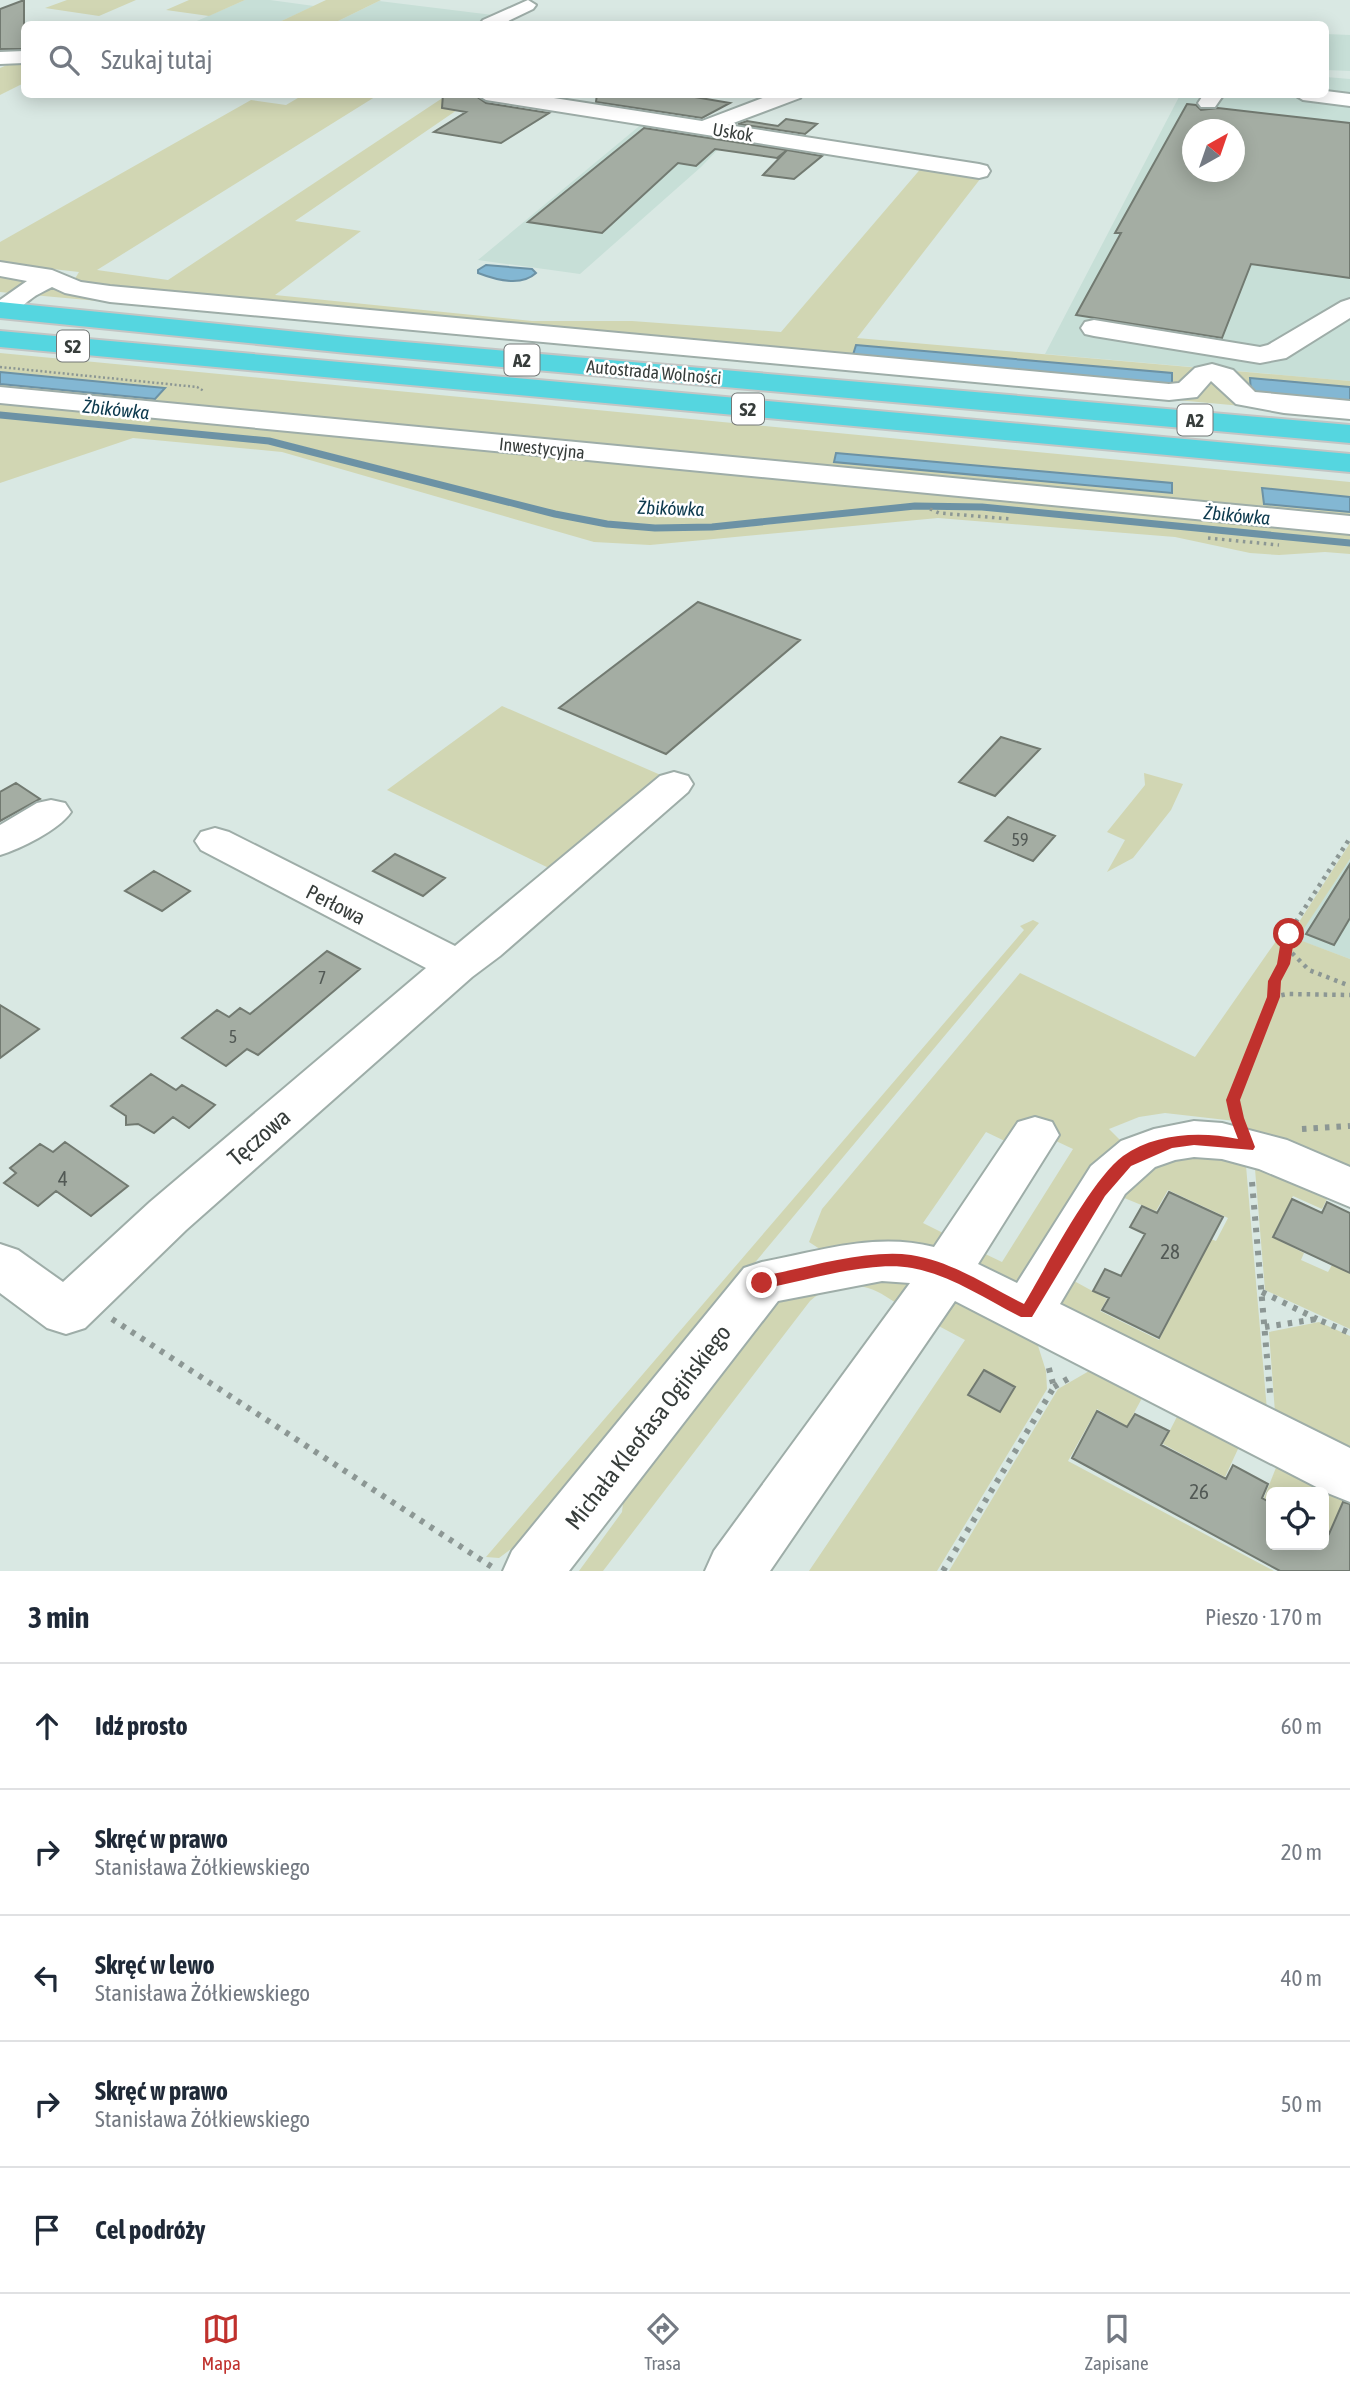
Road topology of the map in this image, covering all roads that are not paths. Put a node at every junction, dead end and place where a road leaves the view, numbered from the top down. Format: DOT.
graph roads {
  1 [pos="527,5"];
  2 [pos="495,21"];
  3 [pos="21,57"];
  4 [pos="0,58"];
  5 [pos="1329,97"];
  6 [pos="512,98"];
  7 [pos="783,98"];
  8 [pos="1350,100"];
  9 [pos="705,128"];
  10 [pos="979,171"];
  11 [pos="0,268"];
  12 [pos="52,277"];
  13 [pos="1350,307"];
  14 [pos="2,310"];
  15 [pos="1094,328"];
  16 [pos="0,339"];
  17 [pos="0,395"];
  18 [pos="1350,410"];
  19 [pos="1350,434"];
  20 [pos="1350,463"];
  21 [pos="1350,525"];
  22 [pos="674,784"];
  23 [pos="51,812"];
  24 [pos="215,841"];
  25 [pos="0,842"];
  26 [pos="457,966"];
  27 [pos="1035,1135"];
  28 [pos="1350,1188"];
  29 [pos="0,1265"];
  30 [pos="944,1271"];
  31 [pos="1027,1313"];
  32 [pos="1350,1476"];
  33 [pos="533,1571"];
  34 [pos="735,1571"];
  1 -- 2 [label="street"];
  3 -- 4 [label="street"];
  5 -- 8 [label="street"];
  6 -- 9 [label="street, Uskok"];
  7 -- 9 [label="street"];
  9 -- 10 [label="street, Uskok"];
  11 -- 12 [label="street"];
  12 -- 14 [label="street"];
  12 -- 18 [label="street"];
  13 -- 15 [label="street"];
  14 -- 19 [label="highway, Autostrada Wolności / A2"];
  16 -- 20 [label="highway, S2"];
  17 -- 21 [label="street, Inwestycyjna"];
  22 -- 26 [label="street, Tęczowa"];
  23 -- 25 [label="street"];
  24 -- 26 [label="street, Perłowa"];
  26 -- 29 [label="street, Tęczowa"];
  27 -- 30 [label="street"];
  28 -- 31 [label="street"];
  30 -- 31 [label="street"];
  30 -- 33 [label="street, Michała Kleofasa Ogińskiego"];
  30 -- 34 [label="street"];
  31 -- 32 [label="street"];
}
